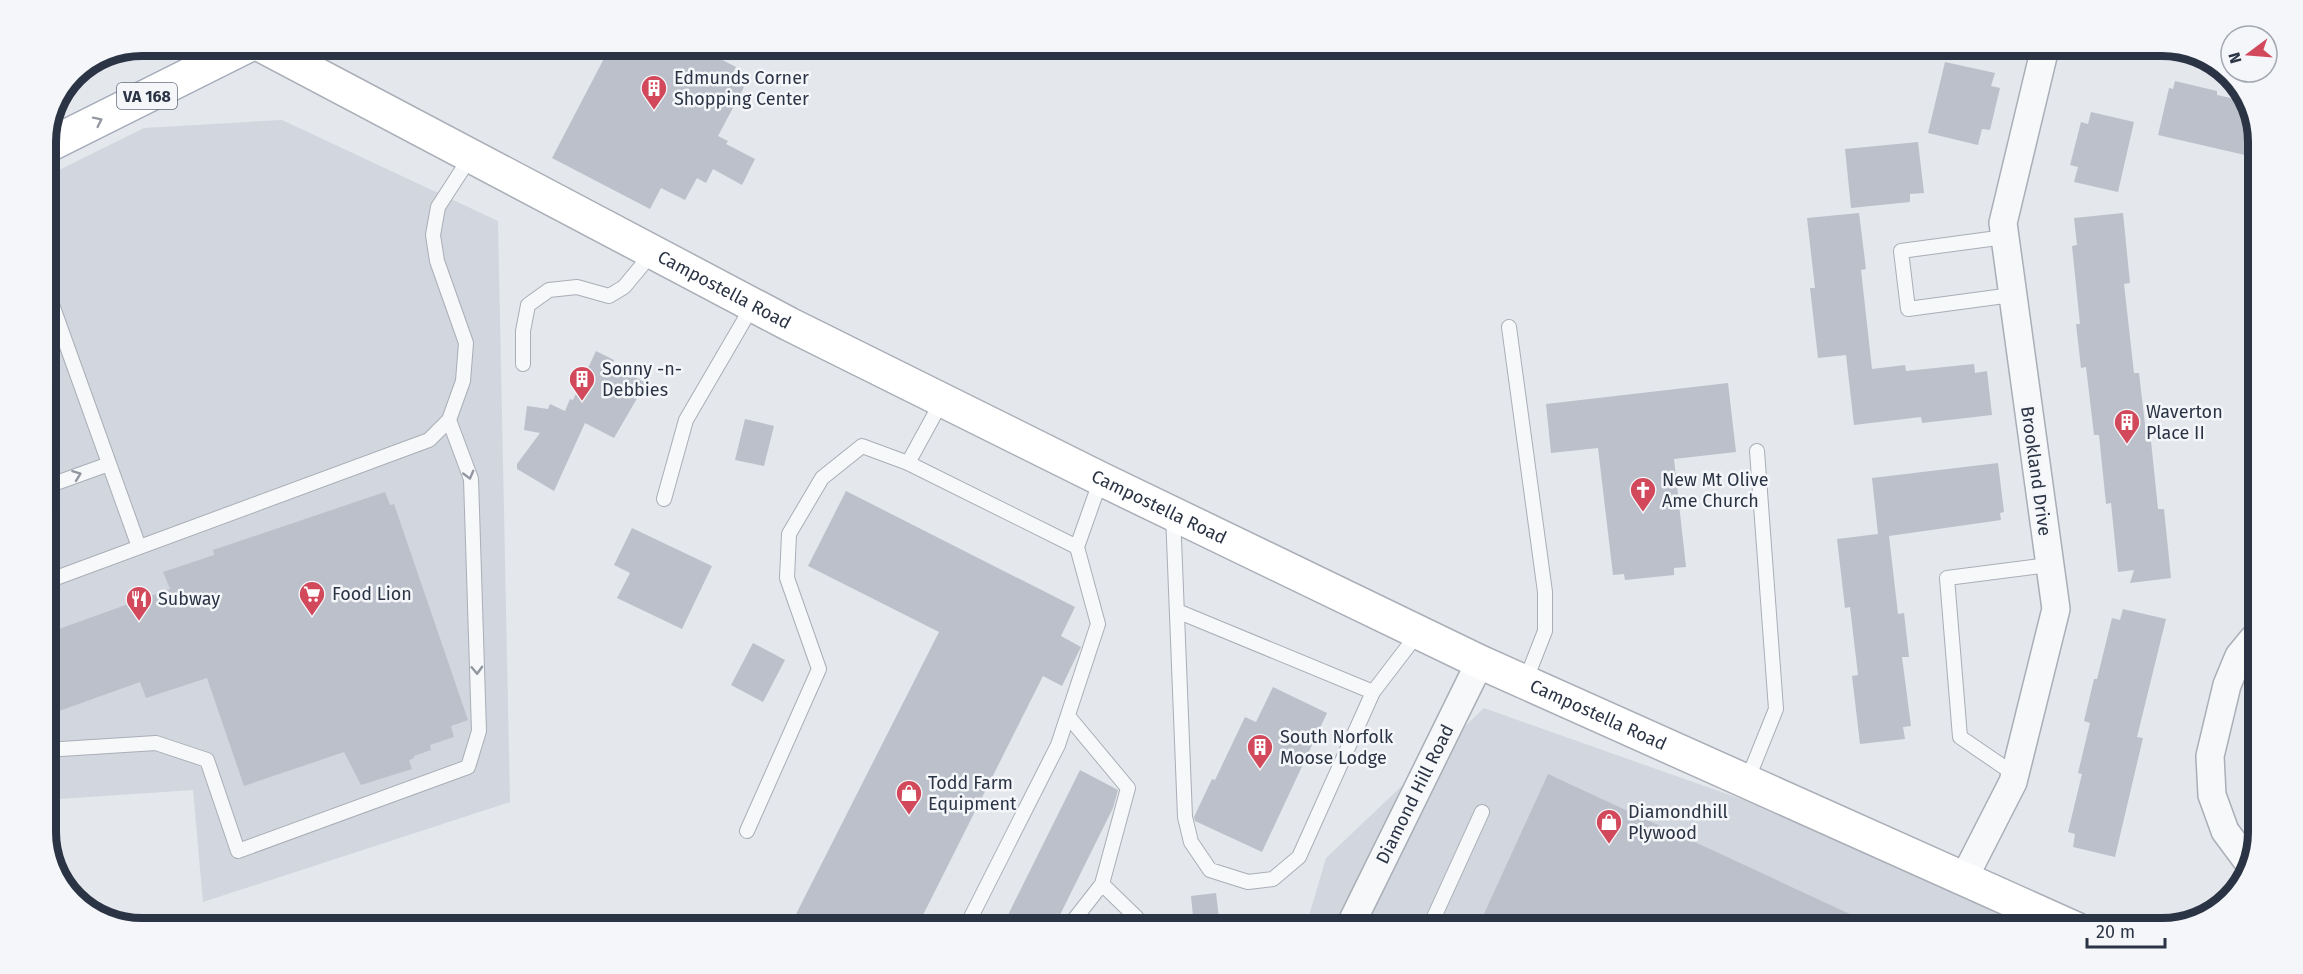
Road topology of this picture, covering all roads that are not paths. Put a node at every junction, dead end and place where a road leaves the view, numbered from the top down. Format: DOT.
graph roads {
  1 [pos="229,55"];
  2 [pos="280,55"];
  3 [pos="2043,55"];
  4 [pos="56,142"];
  5 [pos="471,156"];
  6 [pos="2005,237"];
  7 [pos="653,252"];
  8 [pos="2012,295"];
  9 [pos="753,305"];
  10 [pos="56,316"];
  11 [pos="1509,327"];
  12 [pos="523,364"];
  13 [pos="943,399"];
  14 [pos="449,420"];
  15 [pos="1757,452"];
  16 [pos="109,464"];
  17 [pos="908,464"];
  18 [pos="1101,479"];
  19 [pos="56,483"];
  20 [pos="664,499"];
  21 [pos="1173,512"];
  22 [pos="139,547"];
  23 [pos="1077,547"];
  24 [pos="2049,565"];
  25 [pos="56,578"];
  26 [pos="1177,611"];
  27 [pos="1419,632"];
  28 [pos="2248,645"];
  29 [pos="1480,662"];
  30 [pos="1525,682"];
  31 [pos="1373,692"];
  32 [pos="1068,716"];
  33 [pos="56,749"];
  34 [pos="2014,774"];
  35 [pos="1747,781"];
  36 [pos="1482,812"];
  37 [pos="747,831"];
  38 [pos="2244,856"];
  39 [pos="1964,878"];
  40 [pos="1102,884"];
  41 [pos="972,918"];
  42 [pos="1075,918"];
  43 [pos="1137,918"];
  44 [pos="1354,918"];
  45 [pos="1434,918"];
  46 [pos="2052,918"];
  4 -- 1 [label="main road, VA 168, one-way"];
  2 -- 5 [label="main road, Campostella Road"];
  3 -- 6 [label="street, Brookland Drive"];
  5 -- 7 [label="main road, Campostella Road"];
  5 -- 14 [label="lane"];
  6 -- 8 [label="street, Brookland Drive"];
  6 -- 8 [label="lane"];
  7 -- 9 [label="main road, Campostella Road"];
  7 -- 12 [label="lane"];
  8 -- 24 [label="street, Brookland Drive"];
  9 -- 13 [label="main road, Campostella Road"];
  9 -- 20 [label="lane"];
  10 -- 16 [label="lane"];
  11 -- 30 [label="lane"];
  13 -- 17 [label="lane"];
  13 -- 18 [label="main road, Campostella Road"];
  14 -- 22 [label="lane"];
  14 -- 33 [label="lane, one-way"];
  15 -- 35 [label="lane"];
  19 -- 16 [label="lane, one-way"];
  16 -- 22 [label="lane"];
  17 -- 23 [label="lane"];
  17 -- 37 [label="lane"];
  18 -- 21 [label="main road, Campostella Road"];
  18 -- 23 [label="lane"];
  21 -- 26 [label="lane"];
  21 -- 27 [label="main road, Campostella Road"];
  22 -- 25 [label="lane"];
  23 -- 32 [label="lane"];
  24 -- 34 [label="street, Brookland Drive"];
  24 -- 34 [label="lane"];
  26 -- 31 [label="lane"];
  26 -- 31 [label="lane"];
  27 -- 29 [label="main road, Campostella Road"];
  27 -- 31 [label="lane"];
  28 -- 38 [label="street"];
  29 -- 30 [label="main road, Campostella Road"];
  29 -- 44 [label="street, Diamond Hill Road"];
  30 -- 35 [label="main road, Campostella Road"];
  32 -- 40 [label="lane"];
  32 -- 41 [label="lane"];
  34 -- 39 [label="street, Brookland Drive"];
  35 -- 39 [label="main road, Campostella Road"];
  36 -- 45 [label="lane"];
  39 -- 46 [label="main road, Campostella Road"];
  40 -- 42 [label="lane"];
  40 -- 43 [label="lane"];
}
